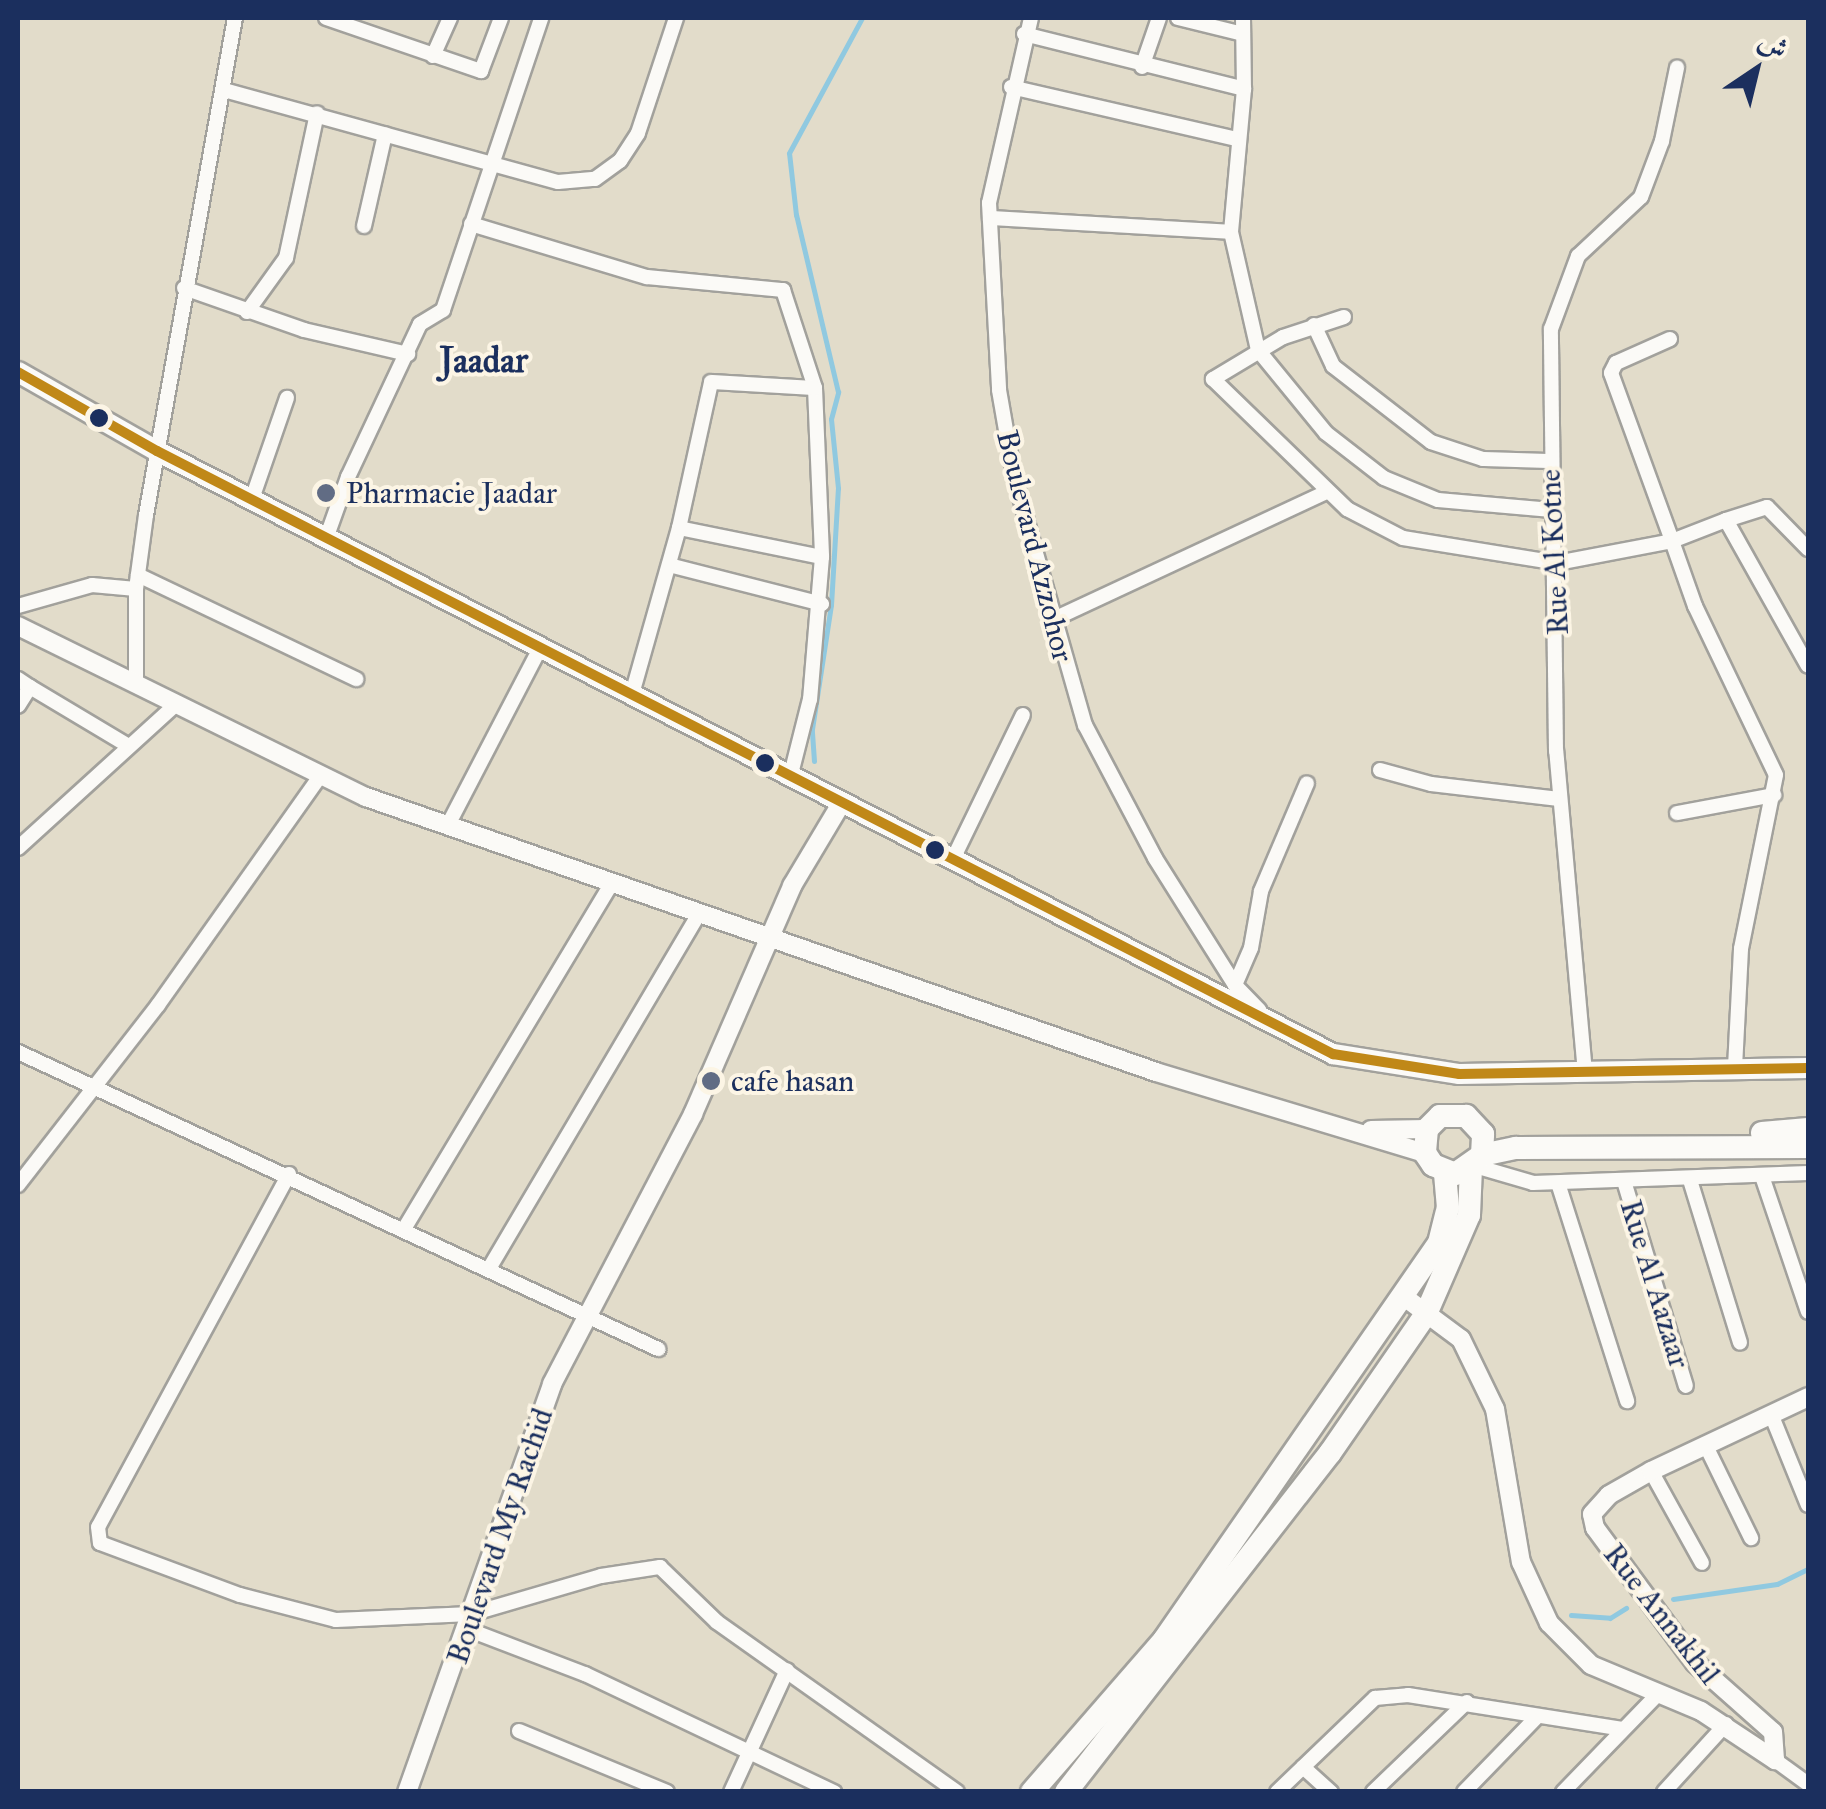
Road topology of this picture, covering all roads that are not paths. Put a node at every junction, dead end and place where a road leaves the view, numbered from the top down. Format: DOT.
graph roads {
  1 [pos="235,18"];
  2 [pos="326,18"];
  3 [pos="450,18"];
  4 [pos="501,18"];
  5 [pos="541,18"];
  6 [pos="676,18"];
  7 [pos="1031,18"];
  8 [pos="1158,18"];
  9 [pos="1178,18"];
  10 [pos="1243,26"];
  11 [pos="1024,34"];
  12 [pos="432,56"];
  13 [pos="1142,67"];
  14 [pos="1677,68"];
  15 [pos="1011,87"];
  16 [pos="1244,89"];
  17 [pos="224,90"];
  18 [pos="317,113"];
  19 [pos="385,134"];
  20 [pos="1237,140"];
  21 [pos="489,165"];
  22 [pos="990,218"];
  23 [pos="471,224"];
  24 [pos="364,226"];
  25 [pos="1231,232"];
  26 [pos="184,288"];
  27 [pos="248,312"];
  28 [pos="1344,316"];
  29 [pos="1314,325"];
  30 [pos="1670,339"];
  31 [pos="1258,350"];
  32 [pos="408,354"];
  33 [pos="18,372"];
  34 [pos="814,388"];
  35 [pos="288,398"];
  36 [pos="157,451"];
  37 [pos="1549,461"];
  38 [pos="1328,492"];
  39 [pos="253,496"];
  40 [pos="1552,510"];
  41 [pos="1726,520"];
  42 [pos="679,528"];
  43 [pos="328,536"];
  44 [pos="1672,541"];
  45 [pos="1808,549"];
  46 [pos="822,558"];
  47 [pos="1557,563"];
  48 [pos="669,566"];
  49 [pos="137,582"];
  50 [pos="822,604"];
  51 [pos="18,606"];
  52 [pos="1052,620"];
  53 [pos="18,626"];
  54 [pos="541,646"];
  55 [pos="1808,666"];
  56 [pos="356,679"];
  57 [pos="24,683"];
  58 [pos="136,684"];
  59 [pos="632,694"];
  60 [pos="176,705"];
  61 [pos="18,706"];
  62 [pos="1024,715"];
  63 [pos="127,745"];
  64 [pos="1380,770"];
  65 [pos="791,774"];
  66 [pos="320,776"];
  67 [pos="1307,783"];
  68 [pos="1774,795"];
  69 [pos="1559,800"];
  70 [pos="842,802"];
  71 [pos="1677,813"];
  72 [pos="448,826"];
  73 [pos="18,848"];
  74 [pos="953,859"];
  75 [pos="612,884"];
  76 [pos="699,913"];
  77 [pos="769,940"];
  78 [pos="1235,985"];
  79 [pos="1270,1022"];
  80 [pos="18,1052"];
  81 [pos="1735,1068"];
  82 [pos="1808,1068"];
  83 [pos="1586,1074"];
  84 [pos="92,1090"];
  85 [pos="1340,1126"];
  86 [pos="1480,1127"];
  87 [pos="1808,1128"];
  88 [pos="1427,1129"];
  89 [pos="1808,1147"];
  90 [pos="1425,1153"];
  91 [pos="1476,1163"];
  92 [pos="1445,1172"];
  93 [pos="1808,1173"];
  94 [pos="289,1174"];
  95 [pos="1762,1179"];
  96 [pos="1690,1180"];
  97 [pos="1624,1181"];
  98 [pos="1558,1182"];
  99 [pos="18,1185"];
  100 [pos="404,1229"];
  101 [pos="490,1266"];
  102 [pos="1403,1296"];
  103 [pos="588,1312"];
  104 [pos="1808,1312"];
  105 [pos="1426,1314"];
  106 [pos="1740,1343"];
  107 [pos="658,1348"];
  108 [pos="1686,1386"];
  109 [pos="1808,1397"];
  110 [pos="1627,1402"];
  111 [pos="1771,1414"];
  112 [pos="1705,1444"];
  113 [pos="1652,1471"];
  114 [pos="1808,1505"];
  115 [pos="1752,1538"];
  116 [pos="1702,1563"];
  117 [pos="469,1621"];
  118 [pos="787,1670"];
  119 [pos="1658,1694"];
  120 [pos="1467,1702"];
  121 [pos="1537,1716"];
  122 [pos="1726,1724"];
  123 [pos="1622,1730"];
  124 [pos="519,1731"];
  125 [pos="748,1752"];
  126 [pos="1776,1760"];
  127 [pos="1303,1766"];
  128 [pos="1805,1776"];
  129 [pos="408,1792"];
  130 [pos="666,1792"];
  131 [pos="731,1792"];
  132 [pos="834,1792"];
  133 [pos="957,1792"];
  134 [pos="1032,1792"];
  135 [pos="1066,1792"];
  136 [pos="1278,1792"];
  137 [pos="1331,1792"];
  138 [pos="1374,1792"];
  139 [pos="1464,1792"];
  140 [pos="1563,1792"];
  141 [pos="1664,1792"];
  1 -- 17 [label="street"];
  2 -- 12 [label="street"];
  3 -- 12 [label="street"];
  4 -- 12 [label="street"];
  5 -- 21 [label="street"];
  6 -- 21 [label="street"];
  7 -- 11 [label="street, Boulevard Azzohor"];
  8 -- 13 [label="street"];
  9 -- 10 [label="street"];
  10 -- 16 [label="street"];
  11 -- 13 [label="street"];
  11 -- 15 [label="street, Boulevard Azzohor"];
  13 -- 16 [label="street"];
  14 -- 37 [label="street, Rue Al Kotne"];
  15 -- 20 [label="street"];
  15 -- 22 [label="street, Boulevard Azzohor"];
  16 -- 20 [label="street"];
  17 -- 18 [label="street"];
  17 -- 26 [label="street"];
  18 -- 19 [label="street"];
  18 -- 27 [label="street"];
  19 -- 21 [label="street"];
  19 -- 24 [label="street"];
  20 -- 25 [label="street"];
  21 -- 23 [label="street"];
  22 -- 25 [label="street"];
  22 -- 52 [label="street, Boulevard Azzohor"];
  23 -- 32 [label="street"];
  23 -- 34 [label="street"];
  25 -- 31 [label="street"];
  26 -- 27 [label="street"];
  26 -- 36 [label="street"];
  27 -- 32 [label="street"];
  28 -- 29 [label="street"];
  29 -- 31 [label="street"];
  29 -- 37 [label="street"];
  30 -- 44 [label="street"];
  31 -- 38 [label="street"];
  31 -- 40 [label="street"];
  32 -- 43 [label="street"];
  33 -- 36 [label="main road"];
  34 -- 42 [label="street"];
  34 -- 46 [label="street"];
  35 -- 39 [label="street"];
  36 -- 39 [label="main road"];
  36 -- 49 [label="street"];
  37 -- 40 [label="street, Rue Al Kotne"];
  38 -- 47 [label="street"];
  38 -- 52 [label="street"];
  39 -- 43 [label="main road"];
  40 -- 47 [label="street, Rue Al Kotne"];
  41 -- 44 [label="street"];
  41 -- 45 [label="street"];
  41 -- 55 [label="street"];
  42 -- 46 [label="street"];
  42 -- 48 [label="street"];
  43 -- 54 [label="main road"];
  44 -- 47 [label="street"];
  44 -- 68 [label="street"];
  46 -- 50 [label="street"];
  47 -- 69 [label="street, Rue Al Kotne"];
  48 -- 50 [label="street"];
  48 -- 59 [label="street"];
  49 -- 51 [label="street"];
  49 -- 56 [label="street"];
  49 -- 58 [label="street"];
  50 -- 65 [label="street"];
  52 -- 78 [label="street, Boulevard Azzohor"];
  53 -- 58 [label="street"];
  54 -- 59 [label="main road"];
  54 -- 72 [label="street"];
  57 -- 61 [label="street"];
  57 -- 63 [label="street"];
  58 -- 60 [label="street"];
  59 -- 65 [label="main road"];
  60 -- 63 [label="street"];
  60 -- 66 [label="street"];
  62 -- 74 [label="street"];
  63 -- 73 [label="street"];
  64 -- 69 [label="street"];
  65 -- 70 [label="main road"];
  66 -- 72 [label="street"];
  66 -- 84 [label="street"];
  67 -- 78 [label="street"];
  68 -- 71 [label="street"];
  68 -- 81 [label="street"];
  69 -- 83 [label="street, Rue Al Kotne"];
  70 -- 74 [label="main road"];
  70 -- 77 [label="street, Boulevard My Rachid"];
  72 -- 75 [label="street"];
  74 -- 79 [label="main road"];
  75 -- 76 [label="street"];
  75 -- 100 [label="street"];
  76 -- 77 [label="street"];
  76 -- 101 [label="street"];
  77 -- 85 [label="street"];
  77 -- 103 [label="street, Boulevard My Rachid"];
  78 -- 79 [label="street, Boulevard Azzohor"];
  79 -- 83 [label="main road"];
  80 -- 84 [label="street"];
  81 -- 82 [label="main road"];
  81 -- 83 [label="main road"];
  84 -- 94 [label="street"];
  84 -- 99 [label="street"];
  85 -- 88 [label="street"];
  85 -- 90 [label="street"];
  86 -- 87 [label="main road"];
  86 -- 88 [label="main road"];
  86 -- 91 [label="main road"];
  88 -- 90 [label="main road"];
  89 -- 91 [label="main road"];
  90 -- 92 [label="main road"];
  91 -- 92 [label="main road"];
  91 -- 98 [label="street"];
  91 -- 105 [label="main road"];
  92 -- 102 [label="main road"];
  93 -- 95 [label="street"];
  94 -- 100 [label="street"];
  94 -- 117 [label="street"];
  95 -- 96 [label="street"];
  95 -- 104 [label="street"];
  96 -- 97 [label="street"];
  96 -- 106 [label="street"];
  97 -- 98 [label="street"];
  97 -- 108 [label="street, Rue Al Aazaar"];
  98 -- 110 [label="street"];
  100 -- 101 [label="street"];
  101 -- 103 [label="street"];
  102 -- 105 [label="street"];
  102 -- 134 [label="main road"];
  103 -- 107 [label="street"];
  103 -- 117 [label="street, Boulevard My Rachid"];
  105 -- 119 [label="street"];
  105 -- 135 [label="main road"];
  109 -- 111 [label="street, Rue Annakhil"];
  111 -- 112 [label="street, Rue Annakhil"];
  111 -- 114 [label="street"];
  112 -- 113 [label="street, Rue Annakhil"];
  112 -- 115 [label="street"];
  113 -- 116 [label="street"];
  113 -- 126 [label="street, Rue Annakhil"];
  117 -- 118 [label="street"];
  117 -- 125 [label="street"];
  117 -- 129 [label="street, Boulevard My Rachid"];
  118 -- 125 [label="street"];
  118 -- 133 [label="street"];
  119 -- 122 [label="street"];
  119 -- 123 [label="street"];
  120 -- 121 [label="street"];
  120 -- 127 [label="street"];
  120 -- 138 [label="street"];
  121 -- 123 [label="street"];
  121 -- 139 [label="street"];
  122 -- 126 [label="street"];
  122 -- 141 [label="street"];
  123 -- 140 [label="street"];
  124 -- 130 [label="street"];
  125 -- 131 [label="street"];
  125 -- 132 [label="street"];
  126 -- 128 [label="street"];
  127 -- 136 [label="street"];
  127 -- 137 [label="street"];
}
